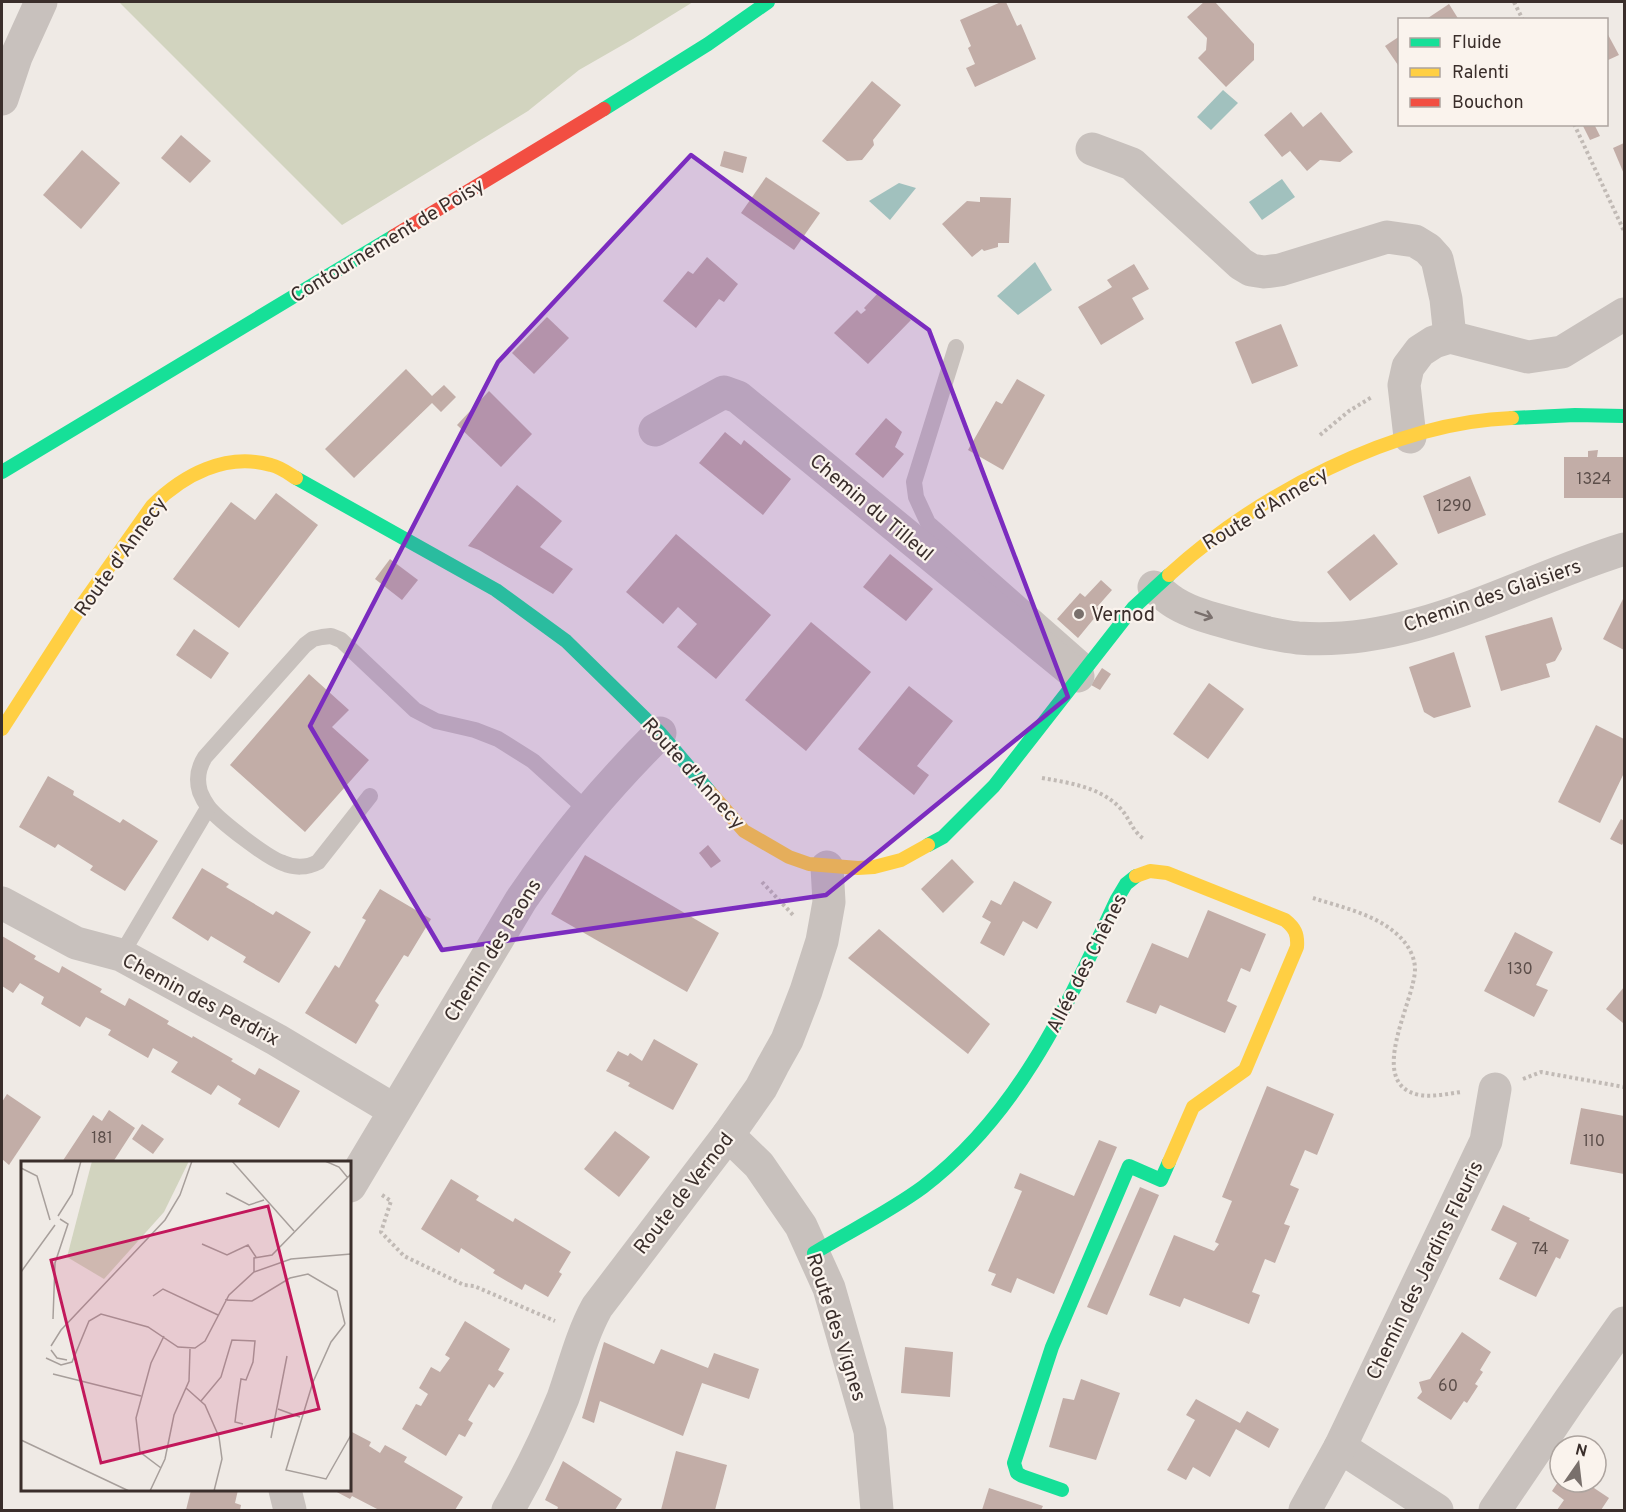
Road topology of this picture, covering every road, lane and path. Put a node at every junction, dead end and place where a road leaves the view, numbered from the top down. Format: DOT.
graph roads {
  1 [pos="41,2"];
  2 [pos="768,2"];
  3 [pos="1514,2"];
  4 [pos="1522,18"];
  5 [pos="2,99"];
  6 [pos="1575,126"];
  7 [pos="1092,149"];
  8 [pos="1624,231"];
  9 [pos="1624,314"];
  10 [pos="1450,337"];
  11 [pos="956,347"];
  12 [pos="1624,416"];
  13 [pos="654,430"];
  14 [pos="1410,436"];
  15 [pos="2,472"];
  16 [pos="1624,549"];
  17 [pos="1154,587"];
  18 [pos="1083,670"];
  19 [pos="3,723"];
  20 [pos="660,733"];
  21 [pos="370,796"];
  22 [pos="208,808"];
  23 [pos="587,810"];
  24 [pos="827,867"];
  25 [pos="2,903"];
  26 [pos="121,955"];
  27 [pos="1495,1089"];
  28 [pos="394,1110"];
  29 [pos="728,1135"];
  30 [pos="352,1181"];
  31 [pos="813,1253"];
  32 [pos="1624,1323"];
  33 [pos="584,1333"];
  34 [pos="1340,1447"];
  35 [pos="1062,1490"];
  36 [pos="285,1491"];
  37 [pos="290,1510"];
  38 [pos="508,1510"];
  39 [pos="877,1510"];
  40 [pos="1305,1510"];
  41 [pos="1437,1510"];
  42 [pos="1495,1510"];
  1 -- 5 [label="street"];
  2 -- 15 [label="main road, Contournement de Poisy"];
  3 -- 4 [label="path"];
  6 -- 8 [label="path"];
  7 -- 10 [label="street"];
  9 -- 10 [label="street"];
  10 -- 14 [label="street"];
  11 -- 18 [label="lane"];
  12 -- 14 [label="main road, Route d'Annecy"];
  13 -- 18 [label="street, Chemin du Tilleul"];
  14 -- 17 [label="main road, Route d'Annecy"];
  17 -- 16 [label="street, Chemin des Glaisiers, one-way"];
  17 -- 18 [label="main road, Route d'Annecy"];
  18 -- 24 [label="main road, Route d'Annecy"];
  19 -- 20 [label="main road, Route d'Annecy"];
  20 -- 23 [label="street, Chemin des Paons"];
  20 -- 24 [label="main road, Route d'Annecy"];
  21 -- 22 [label="lane"];
  22 -- 23 [label="lane"];
  22 -- 26 [label="lane"];
  23 -- 28 [label="street, Chemin des Paons"];
  24 -- 29 [label="street, Route de Vernod"];
  25 -- 26 [label="street, Chemin des Perdrix"];
  26 -- 28 [label="street, Chemin des Perdrix"];
  27 -- 34 [label="street, Chemin des Jardins Fleuris"];
  28 -- 30 [label="street, Chemin des Paons"];
  29 -- 31 [label="street, Route des Vignes"];
  29 -- 33 [label="street, Route de Vernod"];
  30 -- 33 [label="path"];
  31 -- 35 [label="main road, Allée des Chênes"];
  31 -- 39 [label="street, Route des Vignes"];
  32 -- 42 [label="street"];
  33 -- 38 [label="street, Route de Vernod"];
  34 -- 40 [label="street, Chemin des Jardins Fleuris"];
  34 -- 41 [label="street"];
  36 -- 37 [label="street"];
}
